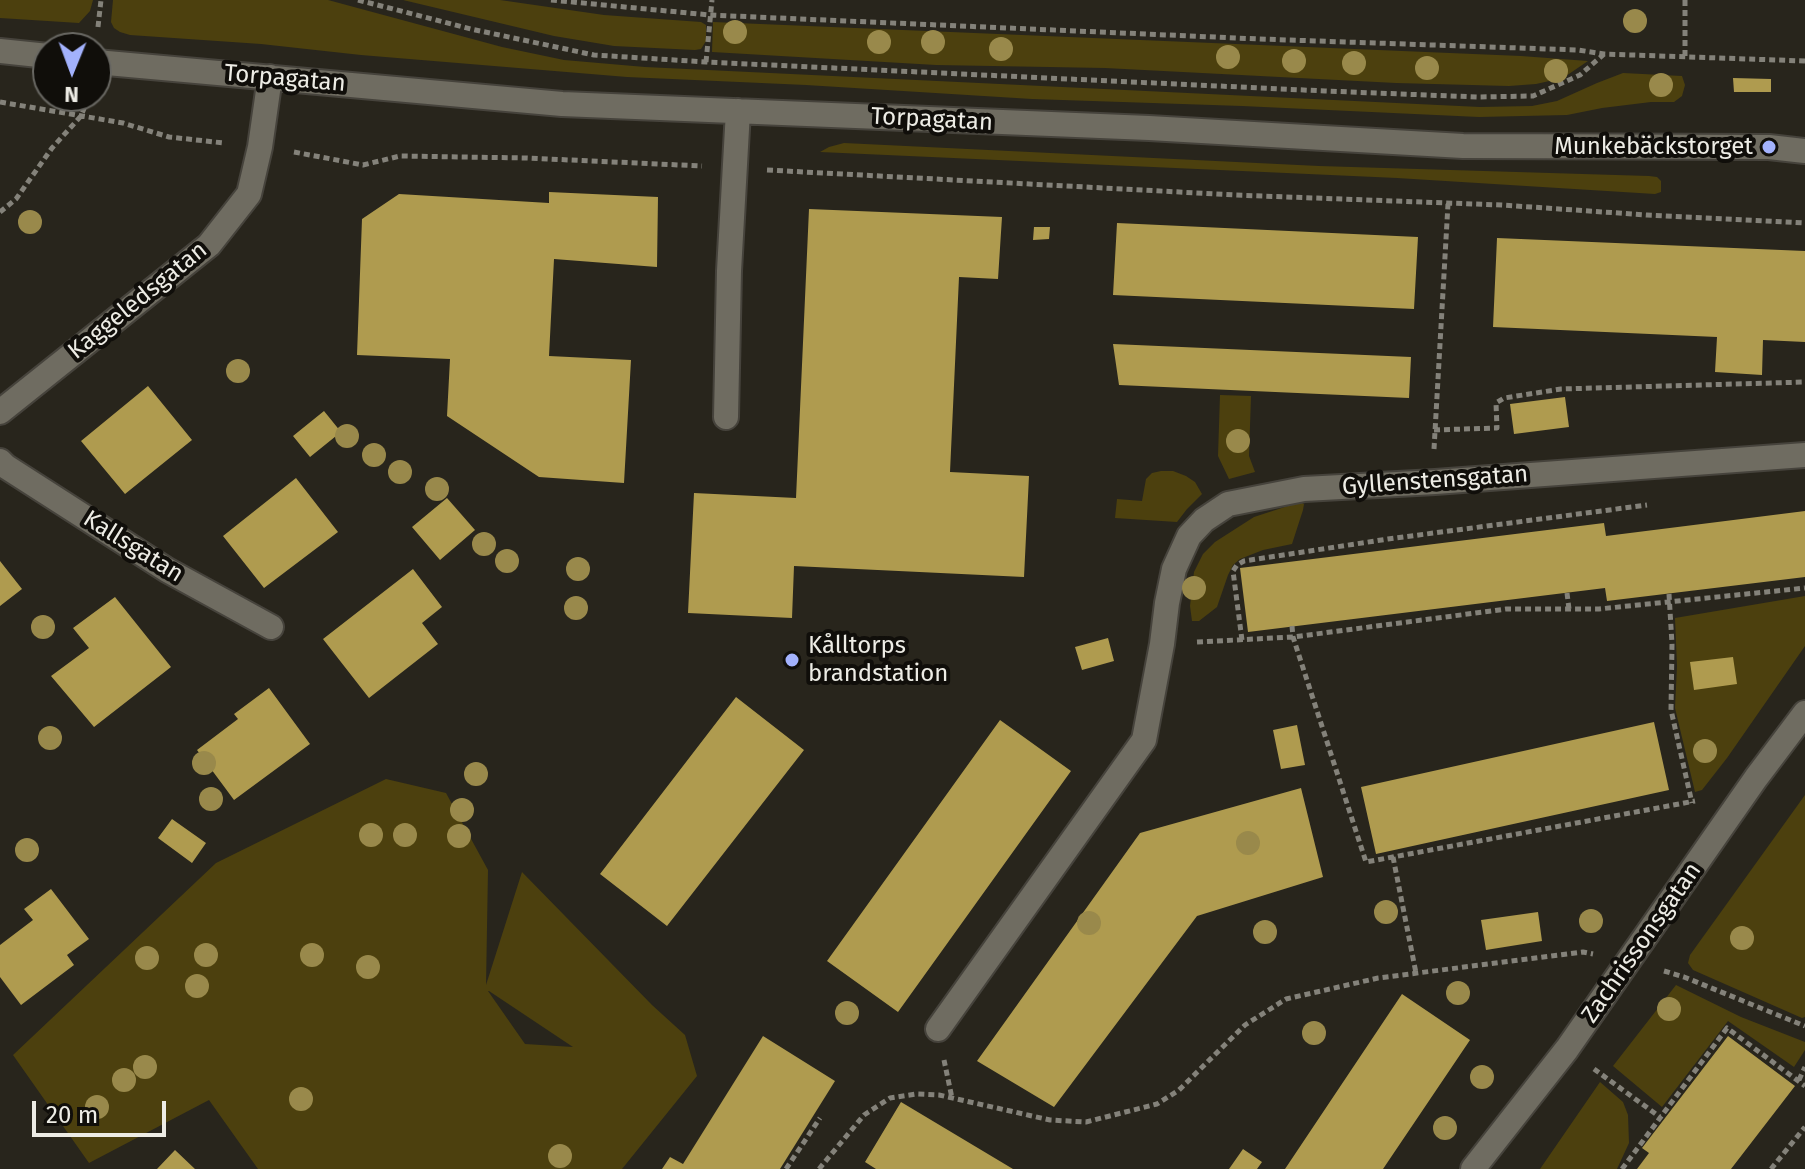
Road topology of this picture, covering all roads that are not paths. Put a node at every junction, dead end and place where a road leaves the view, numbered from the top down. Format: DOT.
graph roads {
  1 [pos="0,51"];
  2 [pos="32,54"];
  3 [pos="112,63"];
  4 [pos="270,77"];
  5 [pos="738,111"];
  6 [pos="1805,141"];
  7 [pos="1769,147"];
  8 [pos="1805,151"];
  9 [pos="0,412"];
  10 [pos="726,417"];
  11 [pos="1805,455"];
  12 [pos="0,461"];
  13 [pos="271,627"];
  14 [pos="1805,713"];
  15 [pos="938,1029"];
  16 [pos="1473,1169"];
  1 -- 2 [label="street"];
  3 -- 4 [label="street, Torpagatan"];
  4 -- 5 [label="street, Torpagatan"];
  4 -- 9 [label="street, Kaggeledsgatan"];
  5 -- 7 [label="street, Torpagatan"];
  5 -- 10 [label="street"];
  6 -- 7 [label="street, Torpagatan"];
  7 -- 8 [label="street, Torpagatan"];
  11 -- 15 [label="street, Gyllenstensgatan"];
  12 -- 13 [label="street, Kallsgatan"];
  14 -- 16 [label="street, Zachrissonsgatan"];
}
